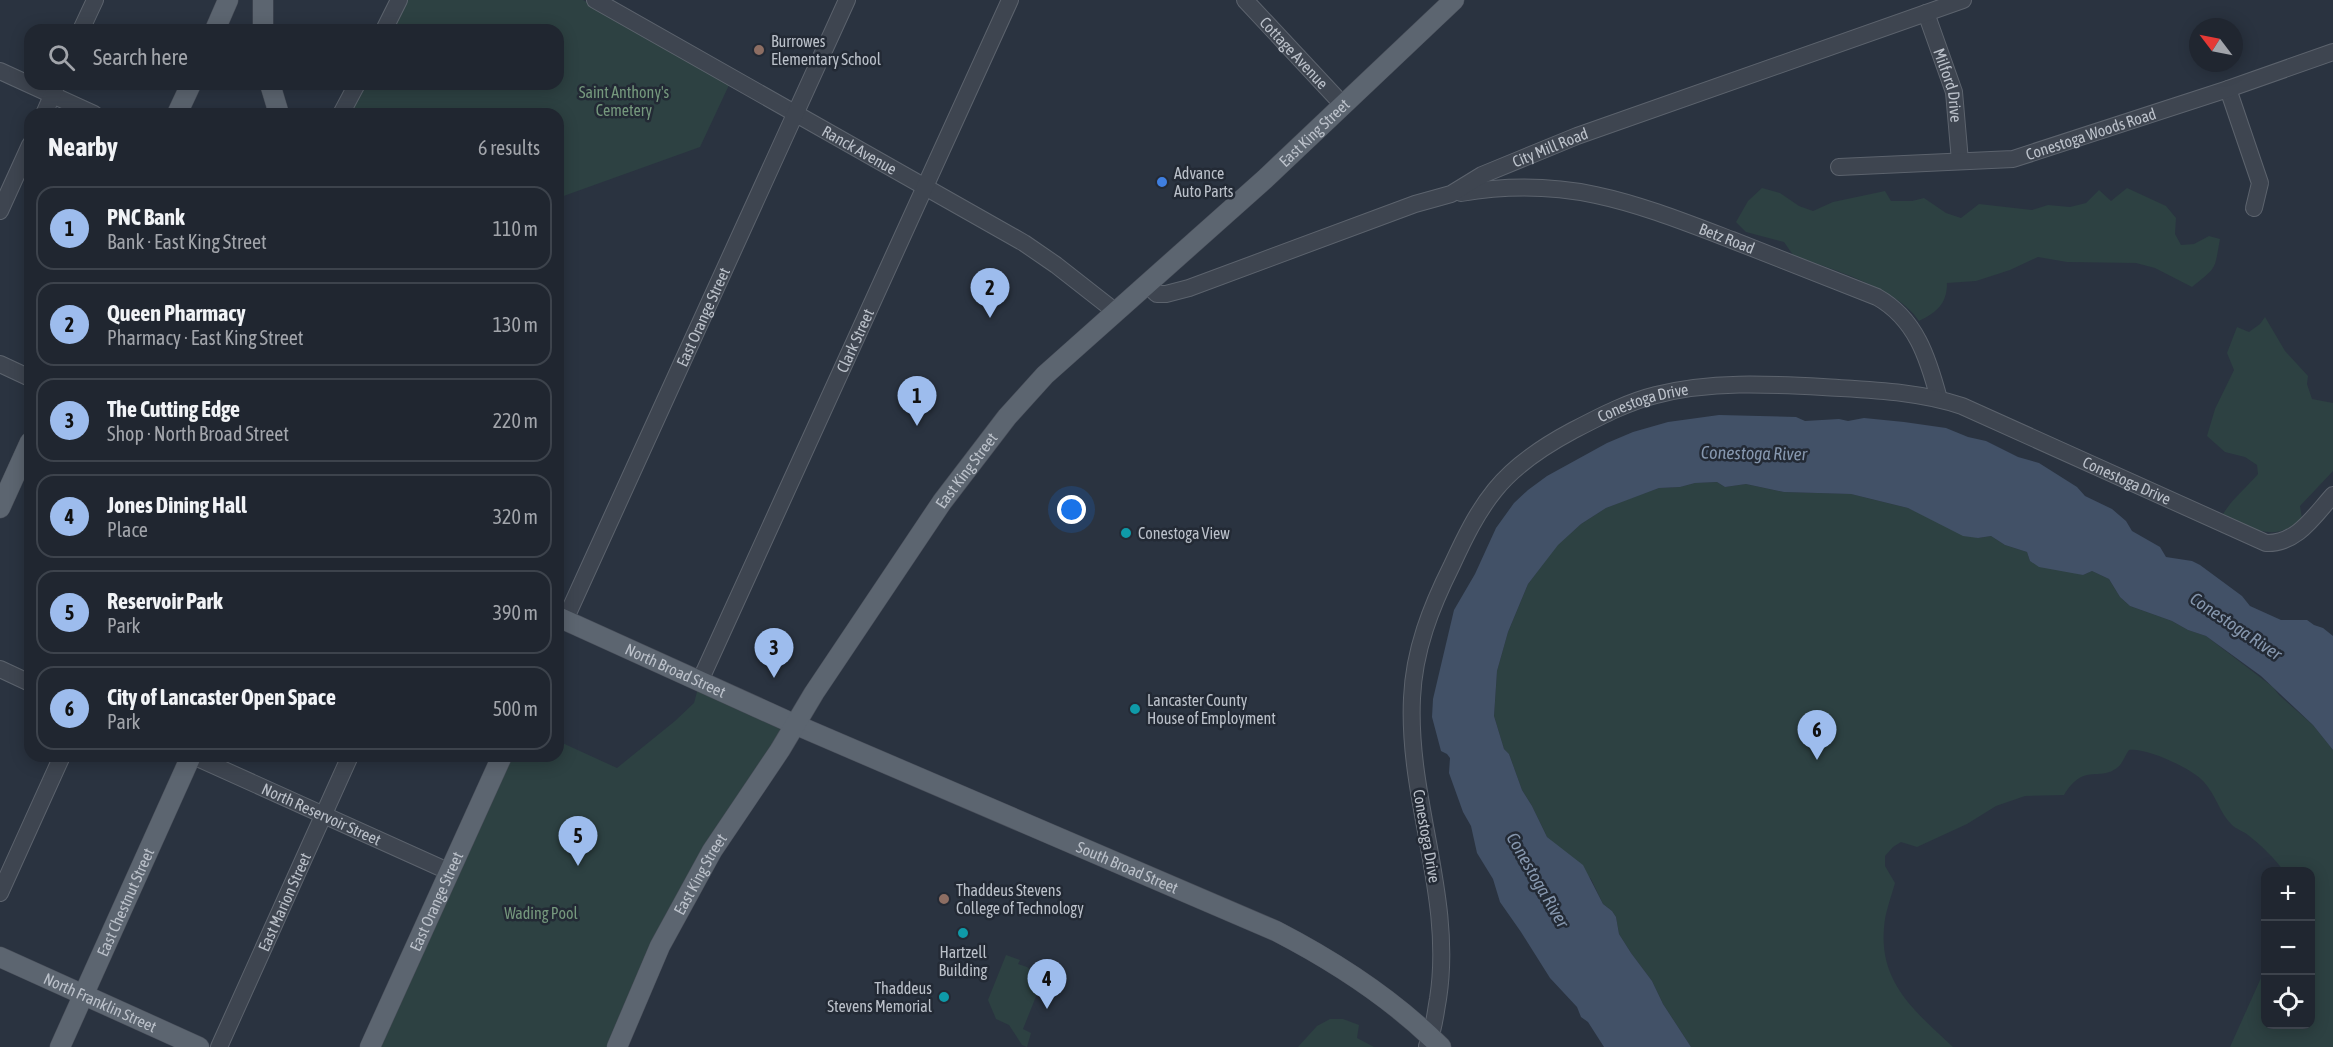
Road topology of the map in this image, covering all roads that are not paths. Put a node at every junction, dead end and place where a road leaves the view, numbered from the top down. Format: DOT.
graph roads {
  1 [pos="95,0"];
  2 [pos="228,0"];
  3 [pos="263,0"];
  4 [pos="399,0"];
  5 [pos="595,0"];
  6 [pos="847,0"];
  7 [pos="1010,0"];
  8 [pos="1245,0"];
  9 [pos="1454,0"];
  10 [pos="1963,0"];
  11 [pos="1926,13"];
  12 [pos="84,24"];
  13 [pos="218,24"];
  14 [pos="263,24"];
  15 [pos="387,24"];
  16 [pos="2333,52"];
  17 [pos="0,71"];
  18 [pos="24,79"];
  19 [pos="2228,89"];
  20 [pos="55,90"];
  21 [pos="188,90"];
  22 [pos="272,90"];
  23 [pos="354,90"];
  24 [pos="1343,105"];
  25 [pos="47,108"];
  26 [pos="84,108"];
  27 [pos="180,108"];
  28 [pos="277,108"];
  29 [pos="344,108"];
  30 [pos="795,113"];
  31 [pos="24,158"];
  32 [pos="1960,161"];
  33 [pos="1839,167"];
  34 [pos="925,187"];
  35 [pos="1451,194"];
  36 [pos="2254,208"];
  37 [pos="0,211"];
  38 [pos="1146,284"];
  39 [pos="1116,312"];
  40 [pos="0,364"];
  41 [pos="24,375"];
  42 [pos="1939,399"];
  43 [pos="24,455"];
  44 [pos="2333,495"];
  45 [pos="0,508"];
  46 [pos="564,615"];
  47 [pos="564,626"];
  48 [pos="0,669"];
  49 [pos="24,680"];
  50 [pos="700,681"];
  51 [pos="794,724"];
  52 [pos="59,762"];
  53 [pos="189,762"];
  54 [pos="205,762"];
  55 [pos="347,762"];
  56 [pos="499,762"];
  57 [pos="324,815"];
  58 [pos="450,872"];
  59 [pos="0,893"];
  60 [pos="0,957"];
  61 [pos="83,995"];
  62 [pos="1433,1044"];
  63 [pos="60,1047"];
  64 [pos="199,1047"];
  65 [pos="219,1047"];
  66 [pos="370,1047"];
  67 [pos="617,1047"];
  1 -- 12 [label="street"];
  2 -- 13 [label="main road"];
  3 -- 14 [label="main road"];
  4 -- 15 [label="street"];
  5 -- 30 [label="street, Ranck Avenue"];
  6 -- 30 [label="street, East Orange Street"];
  7 -- 34 [label="street, Clark Street"];
  8 -- 24 [label="street, Cottage Avenue"];
  9 -- 24 [label="main road, East King Street"];
  10 -- 11 [label="street, City Mill Road"];
  11 -- 32 [label="street, Milford Drive"];
  11 -- 35 [label="street, City Mill Road"];
  16 -- 19 [label="street, Conestoga Woods Road"];
  17 -- 18 [label="street"];
  19 -- 32 [label="street, Conestoga Woods Road"];
  19 -- 36 [label="street"];
  20 -- 25 [label="street"];
  20 -- 26 [label="street"];
  21 -- 27 [label="main road"];
  22 -- 28 [label="main road"];
  23 -- 29 [label="street"];
  24 -- 38 [label="main road, East King Street"];
  30 -- 34 [label="street, Ranck Avenue"];
  30 -- 46 [label="street, East Orange Street"];
  31 -- 37 [label="street"];
  32 -- 33 [label="street, Conestoga Woods Road"];
  34 -- 39 [label="street, Ranck Avenue"];
  34 -- 50 [label="street, Clark Street"];
  35 -- 38 [label="street, City Mill Road"];
  35 -- 42 [label="street, Betz Road"];
  38 -- 39 [label="main road, East King Street"];
  39 -- 51 [label="main road, East King Street"];
  40 -- 41 [label="street"];
  42 -- 44 [label="street, Conestoga Drive"];
  42 -- 62 [label="street, Conestoga Drive"];
  43 -- 45 [label="main road"];
  47 -- 50 [label="main road, North Broad Street"];
  48 -- 49 [label="street"];
  50 -- 51 [label="main road, North Broad Street"];
  51 -- 62 [label="main road, South Broad Street"];
  51 -- 67 [label="main road, East King Street"];
  52 -- 59 [label="street"];
  53 -- 61 [label="main road, East Chestnut Street"];
  54 -- 57 [label="street, North Reservoir Street"];
  55 -- 57 [label="street, East Marion Street"];
  56 -- 58 [label="main road, East Orange Street"];
  57 -- 58 [label="street, North Reservoir Street"];
  57 -- 65 [label="street, East Marion Street"];
  58 -- 66 [label="main road, East Orange Street"];
  60 -- 61 [label="main road, North Franklin Street"];
  61 -- 63 [label="main road, East Chestnut Street"];
  61 -- 64 [label="main road, North Franklin Street"];
}
